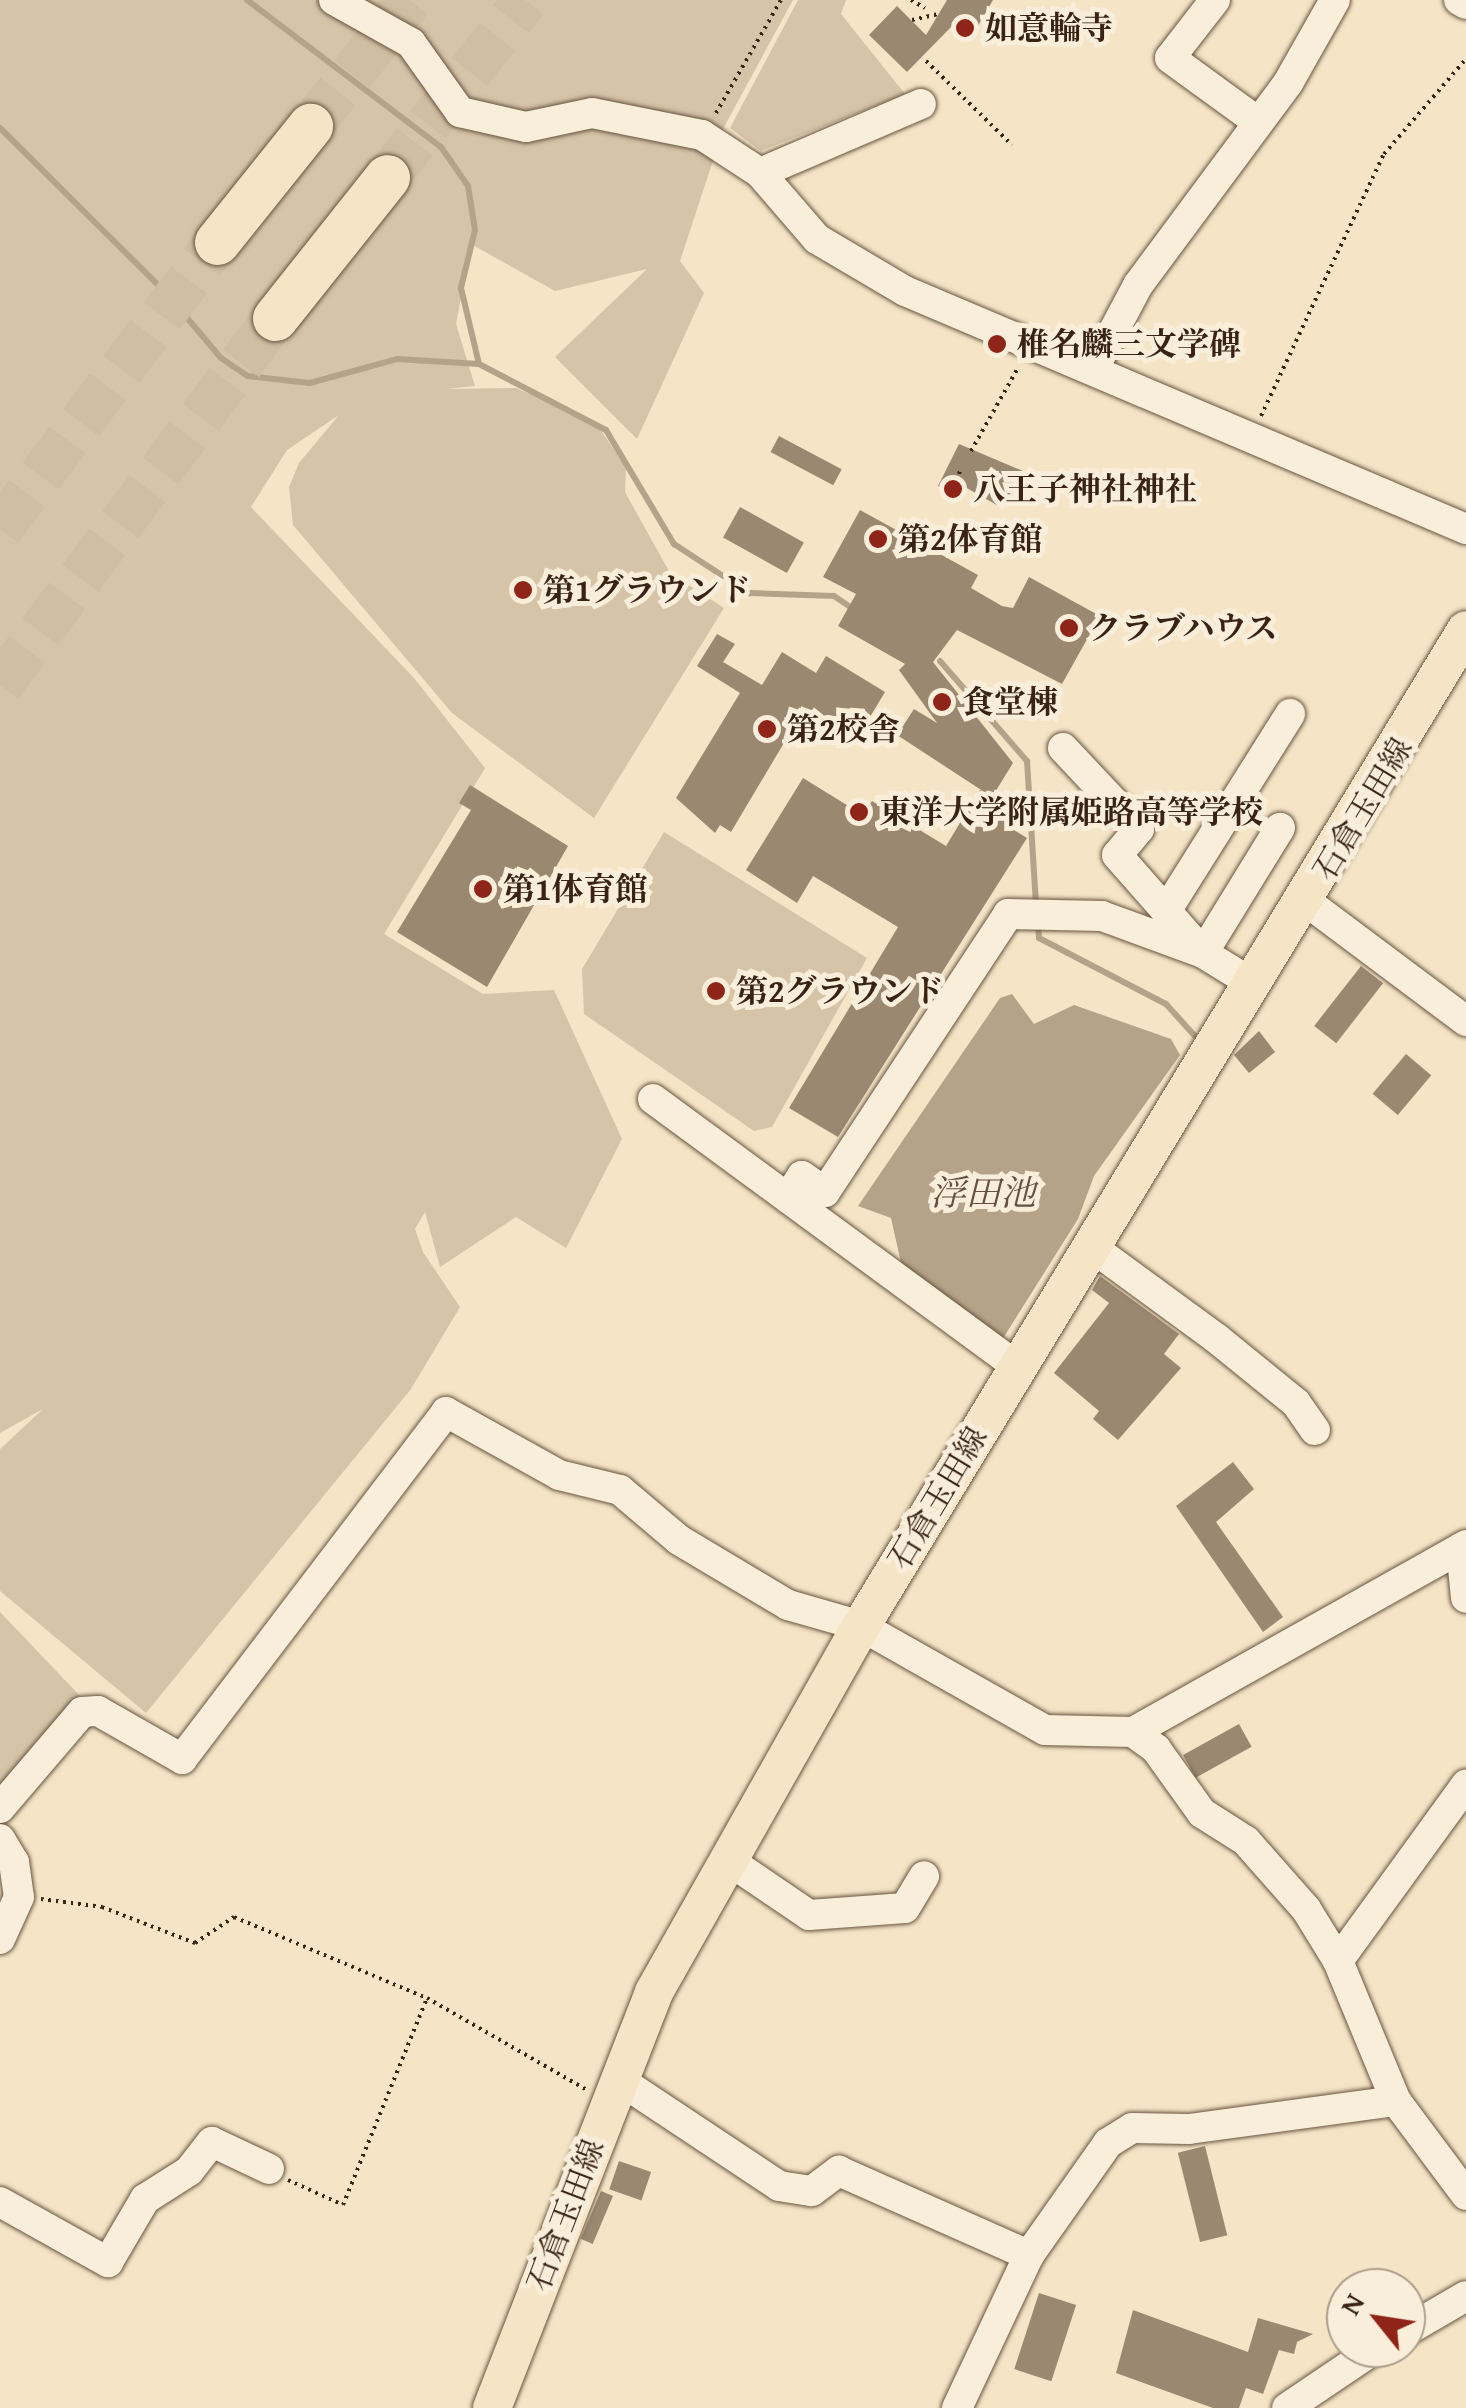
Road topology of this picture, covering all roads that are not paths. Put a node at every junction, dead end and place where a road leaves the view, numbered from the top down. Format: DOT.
graph roads {
  1 [pos="334,0"];
  2 [pos="1215,0"];
  3 [pos="1335,0"];
  4 [pos="1459,0"];
  5 [pos="1466,4"];
  6 [pos="921,104"];
  7 [pos="1258,122"];
  8 [pos="310,126"];
  9 [pos="760,173"];
  10 [pos="387,177"];
  11 [pos="217,242"];
  12 [pos="275,318"];
  13 [pos="1095,366"];
  14 [pos="1466,529"];
  15 [pos="1466,630"];
  16 [pos="1290,714"];
  17 [pos="1063,748"];
  18 [pos="1280,828"];
  19 [pos="1134,873"];
  20 [pos="1307,902"];
  21 [pos="1166,912"];
  22 [pos="1102,916"];
  23 [pos="1203,953"];
  24 [pos="1255,985"];
  25 [pos="1466,1021"];
  26 [pos="653,1099"];
  27 [pos="788,1198"];
  28 [pos="1093,1248"];
  29 [pos="1017,1366"];
  30 [pos="1315,1430"];
  31 [pos="1463,1546"];
  32 [pos="1466,1598"];
  33 [pos="861,1626"];
  34 [pos="1133,1732"];
  35 [pos="1466,1785"];
  36 [pos="0,1808"];
  37 [pos="0,1839"];
  38 [pos="728,1860"];
  39 [pos="924,1876"];
  40 [pos="0,1939"];
  41 [pos="1338,1961"];
  42 [pos="613,2090"];
  43 [pos="1396,2101"];
  44 [pos="269,2169"];
  45 [pos="1466,2195"];
  46 [pos="0,2202"];
  47 [pos="1029,2256"];
  48 [pos="1466,2296"];
  49 [pos="1426,2319"];
  50 [pos="1346,2368"];
  51 [pos="492,2408"];
  52 [pos="957,2408"];
  53 [pos="1287,2408"];
  1 -- 9 [label="street"];
  2 -- 7 [label="street"];
  3 -- 7 [label="street"];
  4 -- 5 [label="street"];
  6 -- 9 [label="street"];
  7 -- 13 [label="street"];
  8 -- 11 [label="highway"];
  9 -- 13 [label="street"];
  10 -- 12 [label="highway"];
  13 -- 14 [label="street"];
  15 -- 20 [label="main road, 石倉玉田線"];
  16 -- 21 [label="street"];
  17 -- 19 [label="street"];
  18 -- 23 [label="street"];
  19 -- 21 [label="street"];
  19 -- 22 [label="street"];
  20 -- 24 [label="main road, 石倉玉田線"];
  20 -- 25 [label="street"];
  21 -- 23 [label="street"];
  22 -- 23 [label="street"];
  22 -- 27 [label="street"];
  23 -- 24 [label="street"];
  24 -- 28 [label="main road, 石倉玉田線"];
  26 -- 27 [label="street"];
  27 -- 29 [label="street"];
  28 -- 29 [label="main road, 石倉玉田線"];
  28 -- 30 [label="street"];
  29 -- 33 [label="main road, 石倉玉田線"];
  31 -- 32 [label="street"];
  31 -- 34 [label="street"];
  33 -- 34 [label="street"];
  33 -- 36 [label="street"];
  33 -- 38 [label="main road, 石倉玉田線"];
  34 -- 41 [label="street"];
  35 -- 41 [label="street"];
  37 -- 40 [label="street"];
  38 -- 39 [label="street"];
  38 -- 42 [label="main road, 石倉玉田線"];
  41 -- 43 [label="street"];
  42 -- 47 [label="street"];
  42 -- 51 [label="main road, 石倉玉田線"];
  43 -- 45 [label="street"];
  43 -- 47 [label="street"];
  44 -- 46 [label="street"];
  47 -- 52 [label="street"];
  48 -- 49 [label="street"];
  50 -- 53 [label="street"];
}
